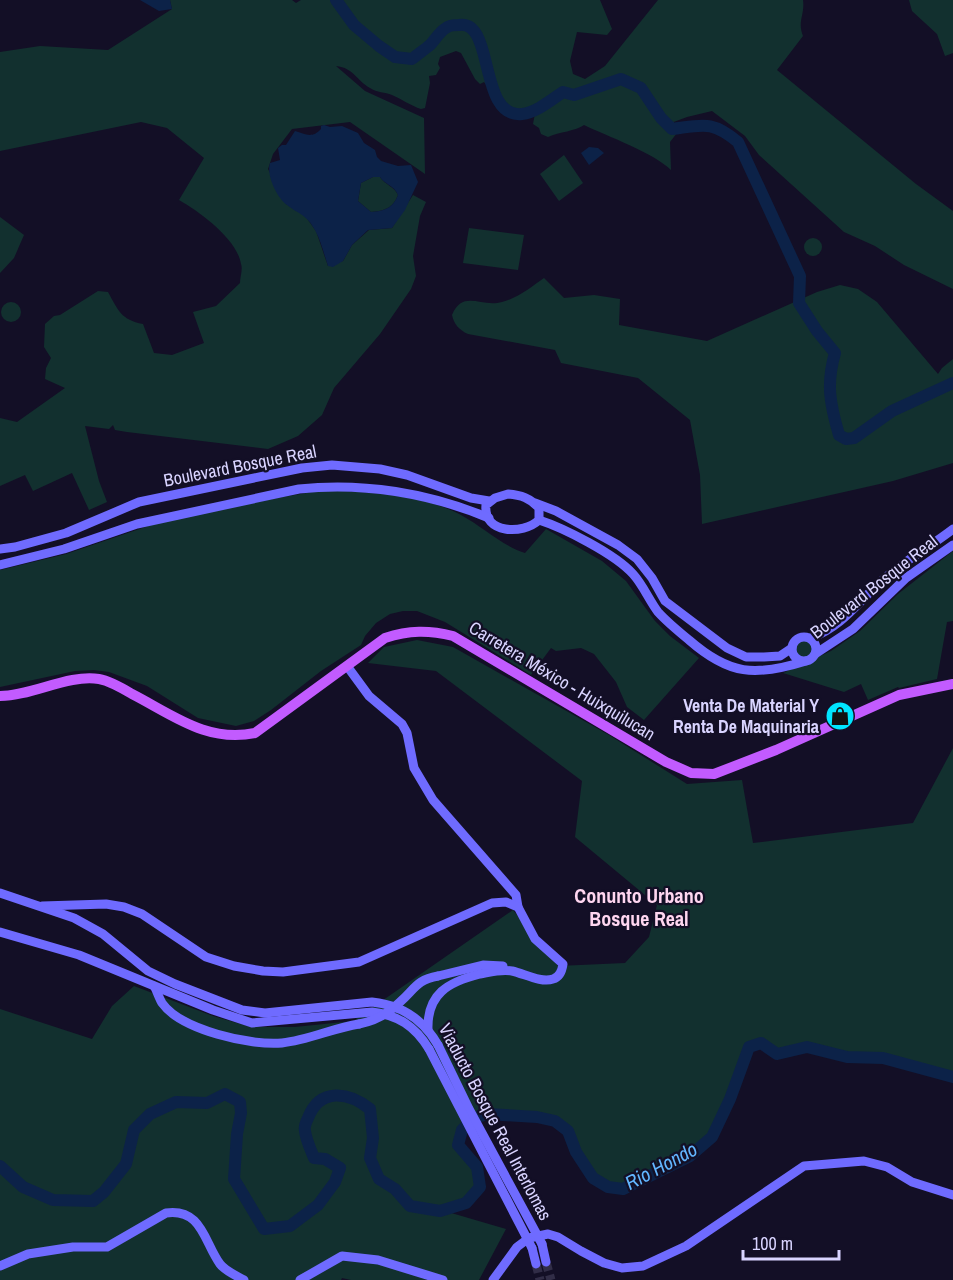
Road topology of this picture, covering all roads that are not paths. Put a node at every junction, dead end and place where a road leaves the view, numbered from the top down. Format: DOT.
graph roads {
  1 [pos="489,501"];
  2 [pos="535,504"];
  3 [pos="489,518"];
  4 [pos="538,520"];
  5 [pos="953,529"];
  6 [pos="953,545"];
  7 [pos="0,549"];
  8 [pos="0,565"];
  9 [pos="811,638"];
  10 [pos="792,648"];
  11 [pos="815,654"];
  12 [pos="806,661"];
  13 [pos="347,666"];
  14 [pos="953,684"];
  15 [pos="0,696"];
  16 [pos="0,893"];
  17 [pos="42,906"];
  18 [pos="518,907"];
  19 [pos="0,932"];
  20 [pos="525,975"];
  21 [pos="154,986"];
  22 [pos="428,1029"];
  23 [pos="433,1047"];
  24 [pos="953,1195"];
  25 [pos="546,1262"];
  26 [pos="536,1264"];
  27 [pos="0,1266"];
  28 [pos="244,1280"];
  29 [pos="300,1280"];
  30 [pos="443,1280"];
  31 [pos="493,1280"];
  1 -- 2 [label="street"];
  1 -- 3 [label="street"];
  1 -- 7 [label="street, Boulevard Bosque Real"];
  2 -- 4 [label="street"];
  2 -- 10 [label="street, Boulevard Bosque Real"];
  3 -- 4 [label="street"];
  3 -- 8 [label="street, Boulevard Bosque Real"];
  4 -- 12 [label="street, Boulevard Bosque Real"];
  5 -- 9 [label="street, Boulevard Bosque Real"];
  6 -- 11 [label="street, Boulevard Bosque Real"];
  9 -- 10 [label="street"];
  9 -- 11 [label="street"];
  10 -- 12 [label="street"];
  11 -- 12 [label="street"];
  13 -- 14 [label="main road, Carretera México - Huixquilucan"];
  13 -- 15 [label="main road, Carretera México - Huixquilucan"];
  13 -- 18 [label="street"];
  16 -- 17 [label="street, Viaducto Bosque Real Interlomas"];
  17 -- 18 [label="street"];
  17 -- 22 [label="street, Viaducto Bosque Real Interlomas"];
  18 -- 20 [label="street"];
  19 -- 21 [label="street, Viaducto Bosque Real Interlomas"];
  20 -- 21 [label="street, bridge"];
  20 -- 22 [label="street"];
  21 -- 23 [label="street, Viaducto Bosque Real Interlomas"];
  22 -- 23 [label="street, Viaducto Bosque Real Interlomas"];
  23 -- 25 [label="street, Viaducto Bosque Real Interlomas, bridge"];
  23 -- 26 [label="street, Viaducto Bosque Real Interlomas, bridge"];
  24 -- 31 [label="street"];
  27 -- 28 [label="street"];
  29 -- 30 [label="street"];
}
